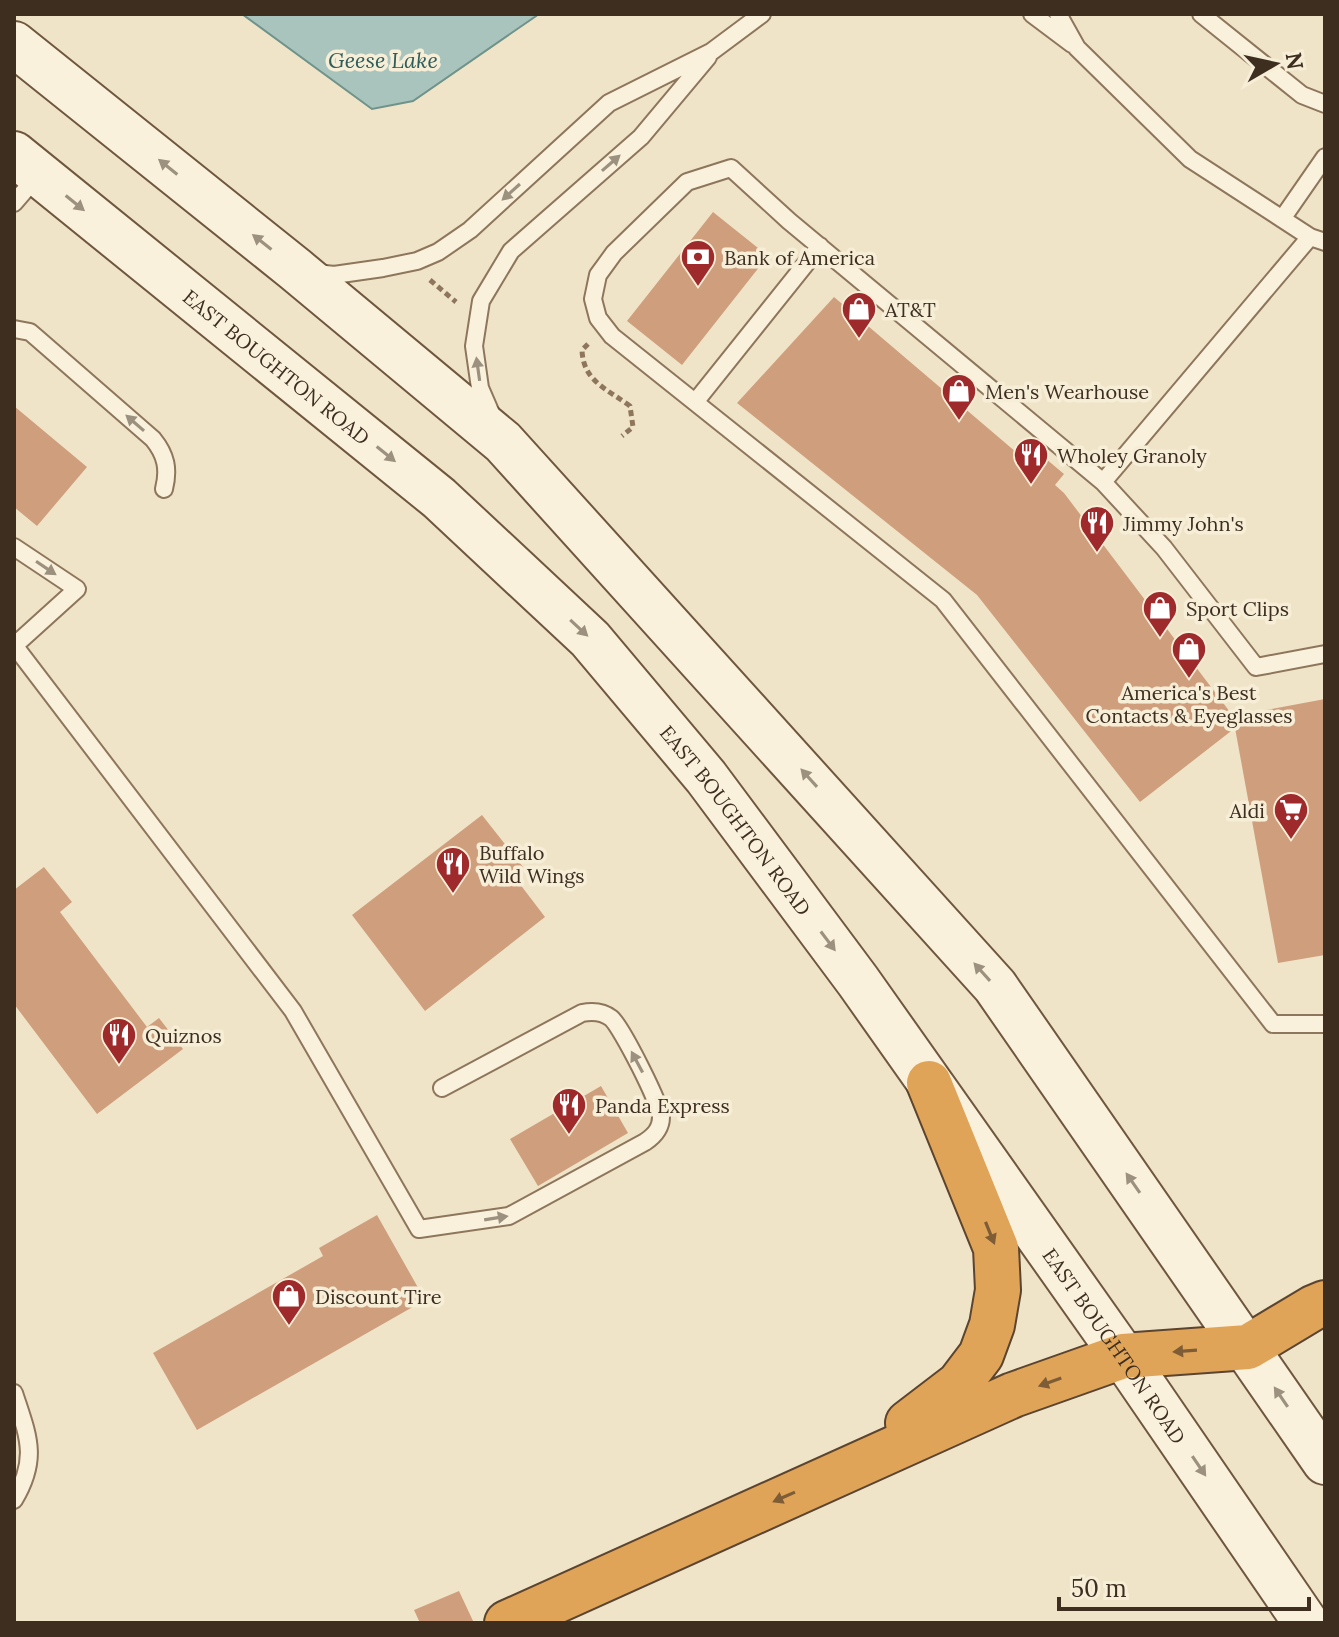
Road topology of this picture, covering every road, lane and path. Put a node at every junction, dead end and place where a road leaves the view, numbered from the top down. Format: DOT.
graph roads {
  1 [pos="762,14"];
  2 [pos="1032,14"];
  3 [pos="1058,14"];
  4 [pos="1201,14"];
  5 [pos="14,44"];
  6 [pos="1077,48"];
  7 [pos="711,52"];
  8 [pos="1325,104"];
  9 [pos="1325,157"];
  10 [pos="22,177"];
  11 [pos="1282,219"];
  12 [pos="1318,239"];
  13 [pos="820,246"];
  14 [pos="295,269"];
  15 [pos="424,276"];
  16 [pos="460,305"];
  17 [pos="605,326"];
  18 [pos="14,329"];
  19 [pos="696,401"];
  20 [pos="622,436"];
  21 [pos="503,442"];
  22 [pos="1103,482"];
  23 [pos="164,489"];
  24 [pos="14,547"];
  25 [pos="14,646"];
  26 [pos="1325,654"];
  27 [pos="1325,1024"];
  28 [pos="929,1083"];
  29 [pos="442,1088"];
  30 [pos="1325,1303"];
  31 [pos="1248,1347"];
  32 [pos="1123,1356"];
  33 [pos="14,1393"];
  34 [pos="1325,1462"];
  35 [pos="855,1464"];
  36 [pos="14,1500"];
  37 [pos="507,1623"];
  38 [pos="1306,1623"];
  1 -- 7 [label="lane"];
  2 -- 6 [label="lane"];
  3 -- 6 [label="lane"];
  4 -- 8 [label="lane"];
  14 -- 5 [label="main road, one-way"];
  6 -- 11 [label="lane"];
  7 -- 14 [label="lane, one-way"];
  21 -- 7 [label="lane, one-way"];
  9 -- 11 [label="lane"];
  10 -- 28 [label="main road, EAST BOUGHTON ROAD, one-way"];
  11 -- 12 [label="lane"];
  12 -- 22 [label="lane"];
  13 -- 17 [label="lane"];
  13 -- 19 [label="lane"];
  13 -- 22 [label="lane"];
  14 -- 21 [label="main road"];
  15 -- 16 [label="path"];
  17 -- 19 [label="lane"];
  17 -- 20 [label="path"];
  23 -- 18 [label="lane, one-way"];
  19 -- 27 [label="lane"];
  31 -- 21 [label="main road, one-way"];
  22 -- 26 [label="lane"];
  24 -- 25 [label="lane, one-way"];
  25 -- 29 [label="lane, one-way"];
  28 -- 32 [label="main road, EAST BOUGHTON ROAD"];
  28 -- 35 [label="highway, one-way"];
  30 -- 31 [label="highway"];
  31 -- 32 [label="highway, one-way"];
  34 -- 31 [label="main road, one-way"];
  32 -- 35 [label="highway, one-way"];
  32 -- 38 [label="main road, EAST BOUGHTON ROAD, one-way"];
  33 -- 36 [label="lane"];
  35 -- 37 [label="highway, one-way"];
}
